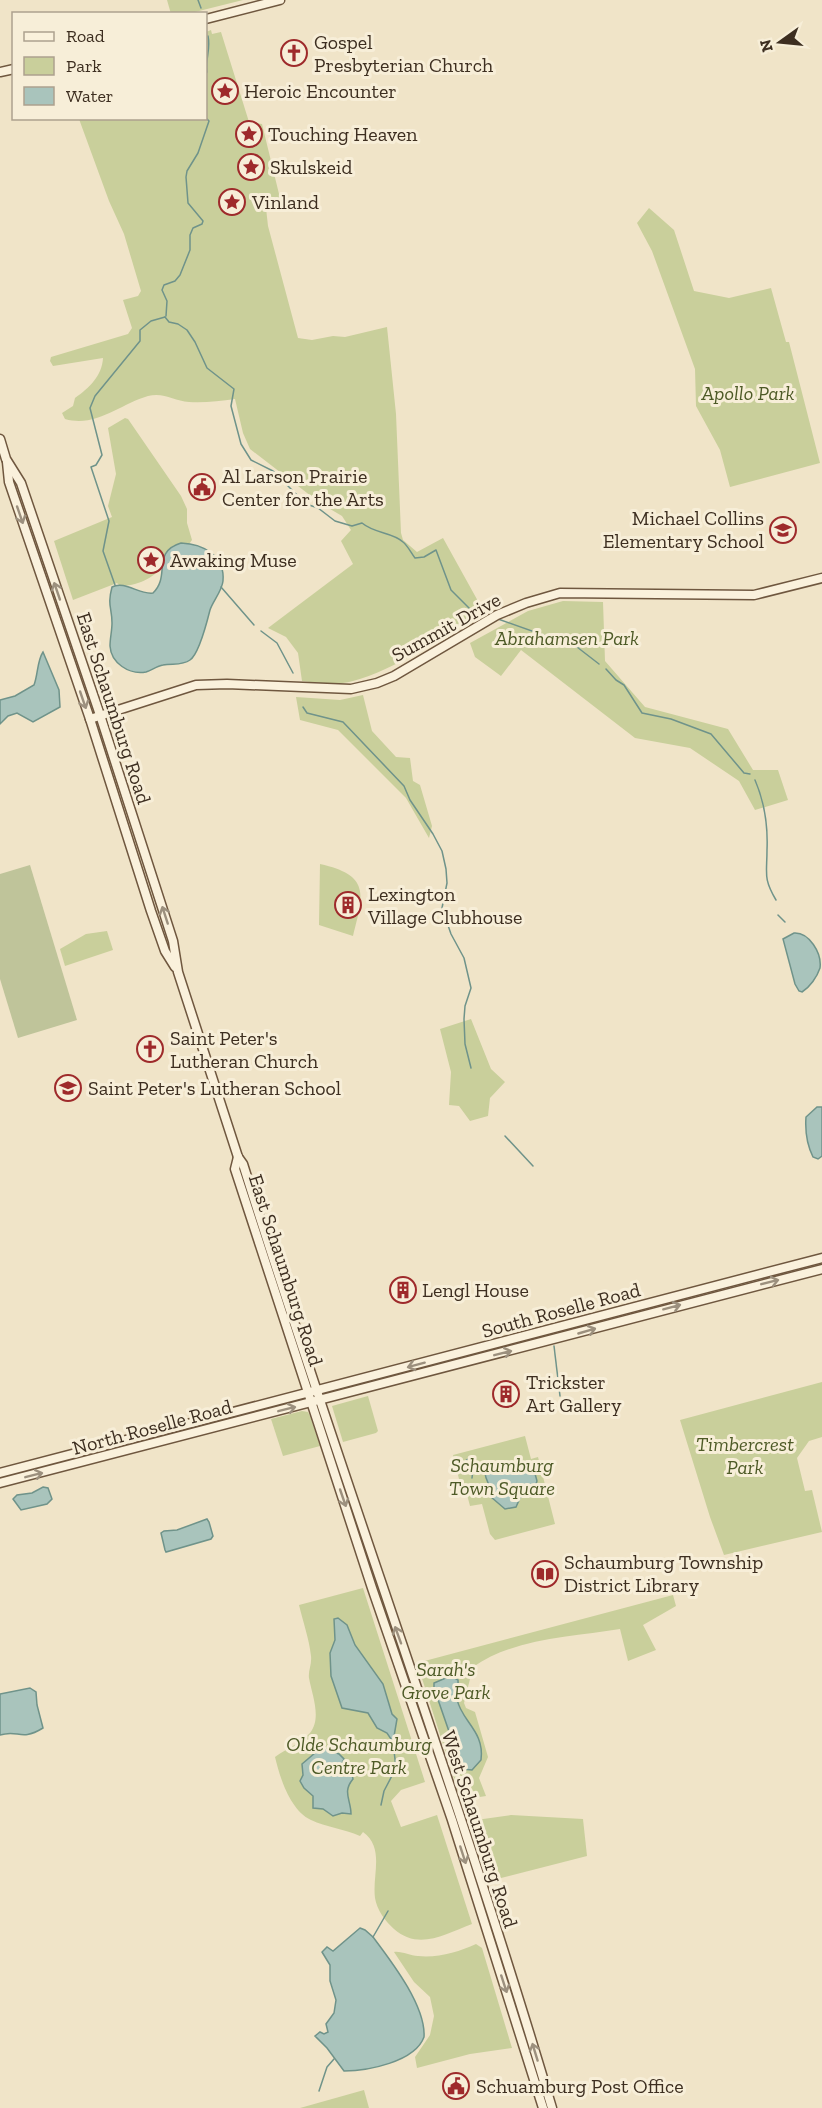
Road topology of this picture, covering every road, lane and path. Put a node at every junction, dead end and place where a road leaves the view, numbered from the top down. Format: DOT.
graph roads {
  1 [pos="280,0"];
  2 [pos="207,19"];
  3 [pos="0,439"];
  4 [pos="6,459"];
  5 [pos="822,578"];
  6 [pos="100,715"];
  7 [pos="90,719"];
  8 [pos="178,972"];
  9 [pos="822,1258"];
  10 [pos="822,1269"];
  11 [pos="313,1392"];
  12 [pos="316,1402"];
  13 [pos="0,1473"];
  14 [pos="0,1484"];
  15 [pos="543,2108"];
  16 [pos="552,2108"];
  1 -- 2 [label="main road"];
  3 -- 4 [label="main road, East Schaumburg Road"];
  6 -- 4 [label="main road, East Schaumburg Road, one-way"];
  4 -- 7 [label="main road, East Schaumburg Road, one-way"];
  5 -- 6 [label="main road, Summit Drive"];
  6 -- 7 [label="main road, Summit Drive"];
  8 -- 6 [label="main road, East Schaumburg Road, one-way"];
  7 -- 8 [label="main road, East Schaumburg Road"];
  8 -- 11 [label="main road, East Schaumburg Road"];
  9 -- 11 [label="main road, South Roselle Road, one-way"];
  12 -- 10 [label="main road, South Roselle Road, one-way"];
  11 -- 12 [label="main road, West Schaumburg Road"];
  11 -- 13 [label="main road, North Roselle Road"];
  14 -- 12 [label="main road, North Roselle Road, one-way"];
  12 -- 15 [label="main road, West Schaumburg Road, one-way"];
  16 -- 12 [label="main road, West Schaumburg Road, one-way"];
}
